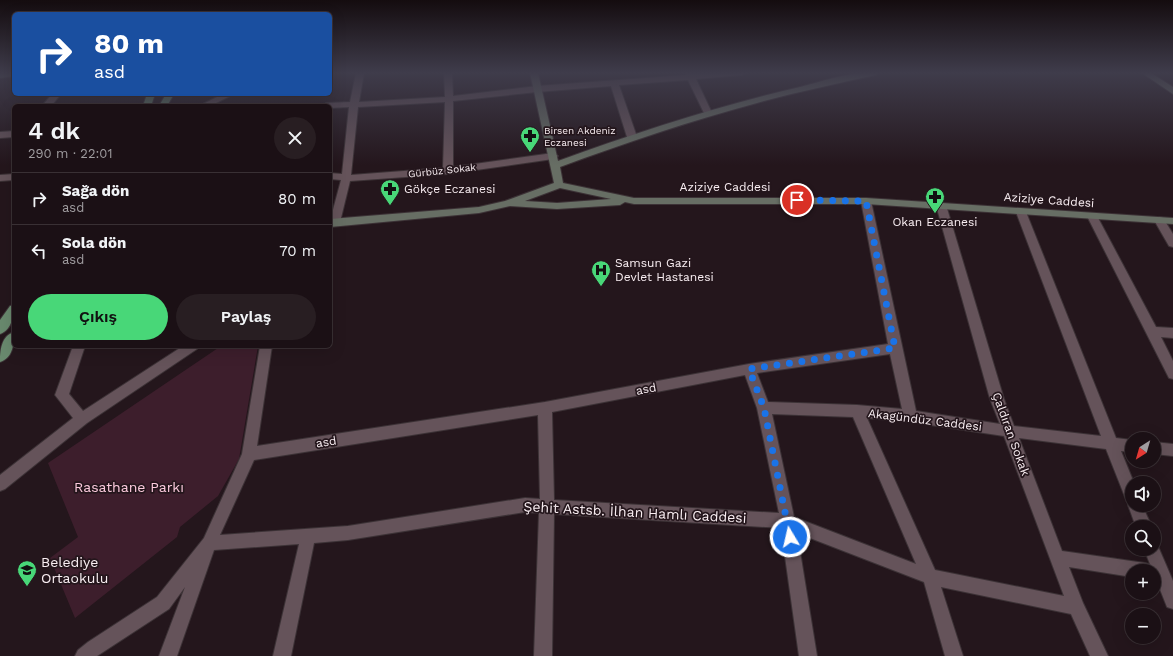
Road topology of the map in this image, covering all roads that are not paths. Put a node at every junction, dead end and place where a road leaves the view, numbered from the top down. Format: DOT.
graph roads {
  1 [pos="354,103"];
  2 [pos="348,104"];
  3 [pos="449,104"];
  4 [pos="540,104"];
  5 [pos="621,104"];
  6 [pos="704,104"];
  7 [pos="744,104"];
  8 [pos="332,105"];
  9 [pos="708,113"];
  10 [pos="12,134"];
  11 [pos="0,135"];
  12 [pos="632,137"];
  13 [pos="554,160"];
  14 [pos="448,171"];
  15 [pos="332,176"];
  16 [pos="0,178"];
  17 [pos="12,178"];
  18 [pos="346,178"];
  19 [pos="559,185"];
  20 [pos="634,201"];
  21 [pos="866,201"];
  22 [pos="507,204"];
  23 [pos="941,205"];
  24 [pos="1021,212"];
  25 [pos="1092,216"];
  26 [pos="1159,220"];
  27 [pos="1173,221"];
  28 [pos="332,222"];
  29 [pos="1173,243"];
  30 [pos="12,312"];
  31 [pos="0,329"];
  32 [pos="1152,331"];
  33 [pos="1173,333"];
  34 [pos="12,340"];
  35 [pos="78,348"];
  36 [pos="190,348"];
  37 [pos="266,348"];
  38 [pos="895,348"];
  39 [pos="0,357"];
  40 [pos="749,369"];
  41 [pos="1173,374"];
  42 [pos="545,408"];
  43 [pos="764,408"];
  44 [pos="857,412"];
  45 [pos="910,416"];
  46 [pos="82,419"];
  47 [pos="1009,431"];
  48 [pos="1111,444"];
  49 [pos="1125,445"];
  50 [pos="1161,449"];
  51 [pos="1173,450"];
  52 [pos="249,454"];
  53 [pos="1125,479"];
  54 [pos="0,484"];
  55 [pos="547,506"];
  56 [pos="788,522"];
  57 [pos="308,536"];
  58 [pos="209,543"];
  59 [pos="1058,558"];
  60 [pos="1125,568"];
  61 [pos="930,577"];
  62 [pos="1161,579"];
  63 [pos="1173,601"];
  64 [pos="1076,607"];
  65 [pos="84,656"];
  66 [pos="168,656"];
  67 [pos="282,656"];
  68 [pos="543,656"];
  69 [pos="808,656"];
  70 [pos="954,656"];
  71 [pos="1099,656"];
  1 -- 18 [label="street"];
  2 -- 8 [label="street"];
  3 -- 14 [label="street"];
  4 -- 13 [label="main road"];
  5 -- 12 [label="street"];
  6 -- 9 [label="street"];
  7 -- 9 [label="main road"];
  9 -- 12 [label="main road"];
  10 -- 11 [label="street"];
  12 -- 13 [label="main road"];
  13 -- 14 [label="street, Gürbüz Sokak"];
  13 -- 19 [label="main road"];
  14 -- 18 [label="street, Gürbüz Sokak"];
  15 -- 18 [label="street, Gürbüz Sokak"];
  16 -- 17 [label="street"];
  18 -- 28 [label="street"];
  19 -- 20 [label="main road, Aziziye Caddesi"];
  19 -- 22 [label="main road"];
  20 -- 21 [label="main road, Aziziye Caddesi"];
  20 -- 22 [label="main road"];
  21 -- 23 [label="main road, Aziziye Caddesi"];
  21 -- 38 [label="street"];
  22 -- 28 [label="main road"];
  23 -- 24 [label="main road, Aziziye Caddesi"];
  23 -- 47 [label="street, Çaldıran Sokak"];
  24 -- 25 [label="main road, Aziziye Caddesi"];
  24 -- 48 [label="street"];
  25 -- 26 [label="main road, Aziziye Caddesi"];
  25 -- 32 [label="street"];
  26 -- 27 [label="main road, Aziziye Caddesi"];
  26 -- 29 [label="street"];
  30 -- 31 [label="main road"];
  32 -- 33 [label="street"];
  32 -- 41 [label="street"];
  34 -- 39 [label="main road"];
  35 -- 46 [label="street"];
  36 -- 46 [label="street"];
  37 -- 52 [label="street"];
  38 -- 40 [label="street, asd"];
  38 -- 45 [label="street"];
  40 -- 42 [label="street, asd"];
  40 -- 43 [label="street"];
  42 -- 52 [label="street, asd"];
  42 -- 55 [label="street"];
  43 -- 44 [label="street, Akagündüz Caddesi"];
  43 -- 56 [label="street"];
  44 -- 45 [label="street, Akagündüz Caddesi"];
  44 -- 61 [label="street"];
  45 -- 47 [label="street, Akagündüz Caddesi"];
  46 -- 54 [label="street"];
  47 -- 48 [label="street, Akagündüz Caddesi"];
  47 -- 59 [label="street, Çaldıran Sokak"];
  48 -- 49 [label="street, Akagündüz Caddesi"];
  48 -- 53 [label="street"];
  50 -- 51 [label="street"];
  52 -- 58 [label="street"];
  55 -- 56 [label="street, Şehit Astsb. İlhan Hamlı Caddesi"];
  55 -- 57 [label="street, Şehit Astsb. İlhan Hamlı Caddesi"];
  55 -- 68 [label="street"];
  56 -- 61 [label="street, Şehit Astsb. İlhan Hamlı Caddesi"];
  56 -- 69 [label="street"];
  57 -- 58 [label="street, Şehit Astsb. İlhan Hamlı Caddesi"];
  57 -- 67 [label="street"];
  58 -- 65 [label="street"];
  58 -- 66 [label="street"];
  59 -- 60 [label="street"];
  59 -- 64 [label="street, Çaldıran Sokak"];
  61 -- 64 [label="street, Şehit Astsb. İlhan Hamlı Caddesi"];
  61 -- 70 [label="street"];
  62 -- 63 [label="street"];
  64 -- 71 [label="street, Çaldıran Sokak"];
}
